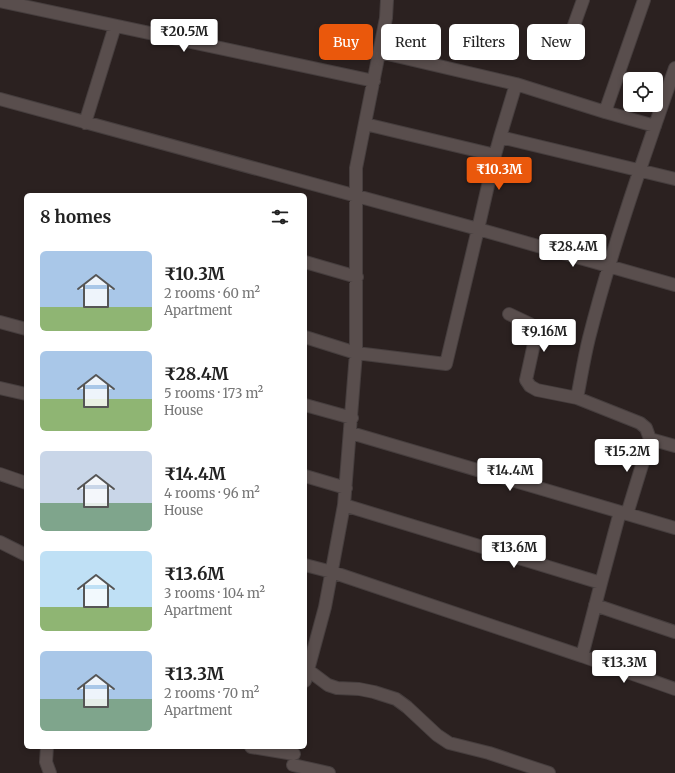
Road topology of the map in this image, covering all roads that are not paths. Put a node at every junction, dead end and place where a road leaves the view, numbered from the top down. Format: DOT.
graph roads {
  1 [pos="387,0"];
  2 [pos="583,0"];
  3 [pos="644,0"];
  4 [pos="0,1"];
  5 [pos="574,24"];
  6 [pos="115,26"];
  7 [pos="379,52"];
  8 [pos="675,68"];
  9 [pos="374,81"];
  10 [pos="516,84"];
  11 [pos="0,99"];
  12 [pos="605,112"];
  13 [pos="85,123"];
  14 [pos="365,124"];
  15 [pos="655,126"];
  16 [pos="500,137"];
  17 [pos="495,155"];
  18 [pos="640,170"];
  19 [pos="675,179"];
  20 [pos="357,197"];
  21 [pos="478,229"];
  22 [pos="307,263"];
  23 [pos="609,266"];
  24 [pos="357,277"];
  25 [pos="675,284"];
  26 [pos="509,314"];
  27 [pos="0,322"];
  28 [pos="24,328"];
  29 [pos="307,338"];
  30 [pos="356,353"];
  31 [pos="0,388"];
  32 [pos="24,394"];
  33 [pos="577,398"];
  34 [pos="307,406"];
  35 [pos="352,418"];
  36 [pos="351,433"];
  37 [pos="650,439"];
  38 [pos="675,446"];
  39 [pos="0,474"];
  40 [pos="307,477"];
  41 [pos="24,482"];
  42 [pos="346,488"];
  43 [pos="344,505"];
  44 [pos="624,513"];
  45 [pos="675,528"];
  46 [pos="0,542"];
  47 [pos="24,554"];
  48 [pos="307,566"];
  49 [pos="332,572"];
  50 [pos="601,583"];
  51 [pos="595,605"];
  52 [pos="675,632"];
  53 [pos="310,642"];
  54 [pos="582,656"];
  55 [pos="307,675"];
  56 [pos="675,690"];
  57 [pos="47,749"];
  58 [pos="257,749"];
  59 [pos="293,760"];
  60 [pos="50,773"];
  61 [pos="329,773"];
  62 [pos="549,773"];
  1 -- 7 [label="street"];
  2 -- 5 [label="street"];
  3 -- 12 [label="street"];
  4 -- 6 [label="street"];
  6 -- 9 [label="street"];
  6 -- 13 [label="street"];
  7 -- 9 [label="street"];
  7 -- 10 [label="street"];
  8 -- 15 [label="street"];
  9 -- 14 [label="street"];
  10 -- 12 [label="street"];
  10 -- 16 [label="street"];
  11 -- 13 [label="street"];
  12 -- 15 [label="street"];
  13 -- 20 [label="street"];
  14 -- 17 [label="street"];
  14 -- 20 [label="street"];
  15 -- 18 [label="street"];
  16 -- 17 [label="street"];
  16 -- 18 [label="street"];
  17 -- 21 [label="street"];
  18 -- 19 [label="street"];
  18 -- 23 [label="street"];
  20 -- 21 [label="street"];
  20 -- 24 [label="street"];
  21 -- 23 [label="street"];
  21 -- 30 [label="street"];
  22 -- 24 [label="street"];
  23 -- 25 [label="street"];
  23 -- 33 [label="street"];
  24 -- 30 [label="street"];
  26 -- 33 [label="street"];
  27 -- 28 [label="street"];
  29 -- 30 [label="street"];
  30 -- 35 [label="street"];
  31 -- 32 [label="street"];
  33 -- 37 [label="street"];
  34 -- 35 [label="street"];
  35 -- 36 [label="street"];
  36 -- 42 [label="street"];
  36 -- 44 [label="street"];
  37 -- 38 [label="street"];
  37 -- 44 [label="street"];
  39 -- 41 [label="street"];
  40 -- 42 [label="street"];
  42 -- 43 [label="street"];
  43 -- 49 [label="street"];
  43 -- 50 [label="street"];
  44 -- 45 [label="street"];
  44 -- 50 [label="street"];
  46 -- 47 [label="street"];
  48 -- 49 [label="street"];
  49 -- 53 [label="street"];
  49 -- 54 [label="street"];
  50 -- 51 [label="street"];
  51 -- 52 [label="street"];
  51 -- 54 [label="street"];
  53 -- 55 [label="street"];
  54 -- 56 [label="street"];
  55 -- 62 [label="street"];
  57 -- 60 [label="street"];
  58 -- 59 [label="street"];
  59 -- 61 [label="street"];
}
